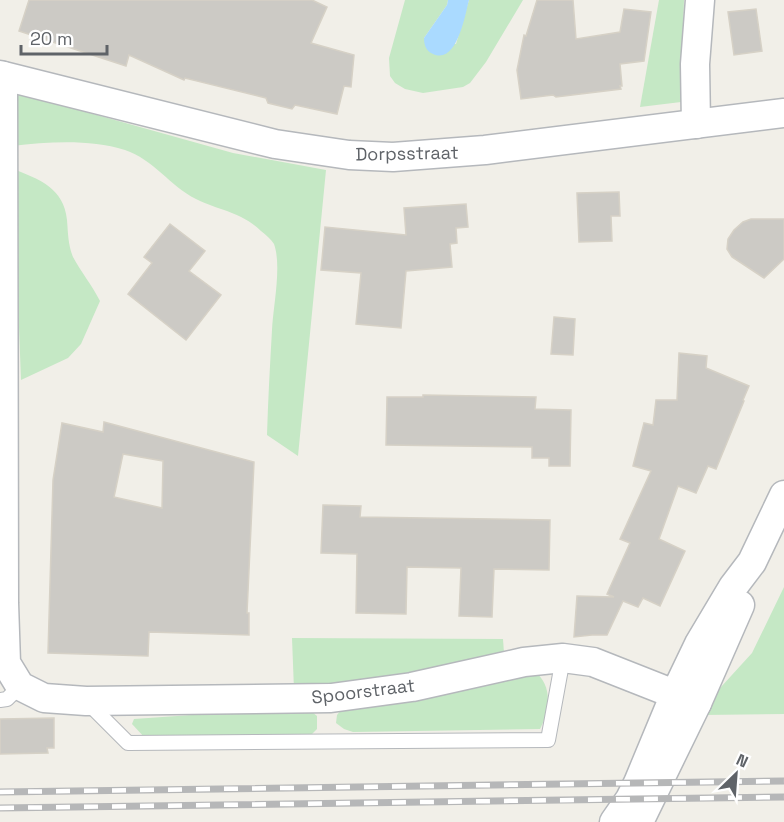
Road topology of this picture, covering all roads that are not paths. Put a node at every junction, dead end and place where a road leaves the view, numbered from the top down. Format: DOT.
graph roads {
  1 [pos="700,0"];
  2 [pos="2,76"];
  3 [pos="784,113"];
  4 [pos="696,124"];
  5 [pos="784,495"];
  6 [pos="563,658"];
  7 [pos="10,693"];
  8 [pos="686,698"];
  9 [pos="86,701"];
  10 [pos="640,807"];
  11 [pos="614,822"];
  1 -- 4 [label="street"];
  2 -- 4 [label="street, Dorpsstraat"];
  2 -- 7 [label="street"];
  3 -- 4 [label="street, Dorpsstraat"];
  5 -- 8 [label="street"];
  6 -- 8 [label="street, Spoorstraat"];
  6 -- 9 [label="street, Spoorstraat"];
  6 -- 9 [label="lane"];
  7 -- 9 [label="street, Spoorstraat"];
  8 -- 10 [label="street"];
  10 -- 11 [label="street"];
}
